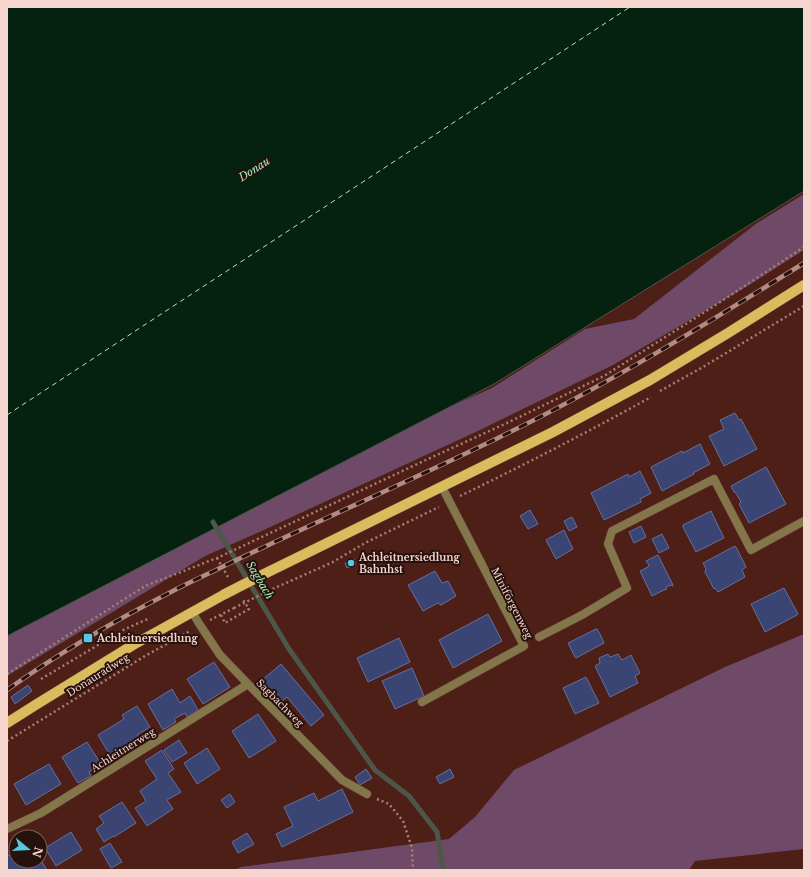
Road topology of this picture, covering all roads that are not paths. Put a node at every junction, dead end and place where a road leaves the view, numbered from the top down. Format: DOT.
graph roads {
  1 [pos="804,285"];
  2 [pos="442,487"];
  3 [pos="804,521"];
  4 [pos="192,612"];
  5 [pos="538,637"];
  6 [pos="248,684"];
  7 [pos="422,702"];
  8 [pos="7,723"];
  9 [pos="367,794"];
  10 [pos="7,829"];
  1 -- 2 [label="main road"];
  2 -- 4 [label="main road, bridge"];
  2 -- 7 [label="street, Miniförgenweg"];
  3 -- 5 [label="street"];
  4 -- 6 [label="street, Sagbachweg"];
  4 -- 8 [label="main road"];
  6 -- 9 [label="street, Sagbachweg"];
  6 -- 10 [label="street, Achleitnerweg"];
}
